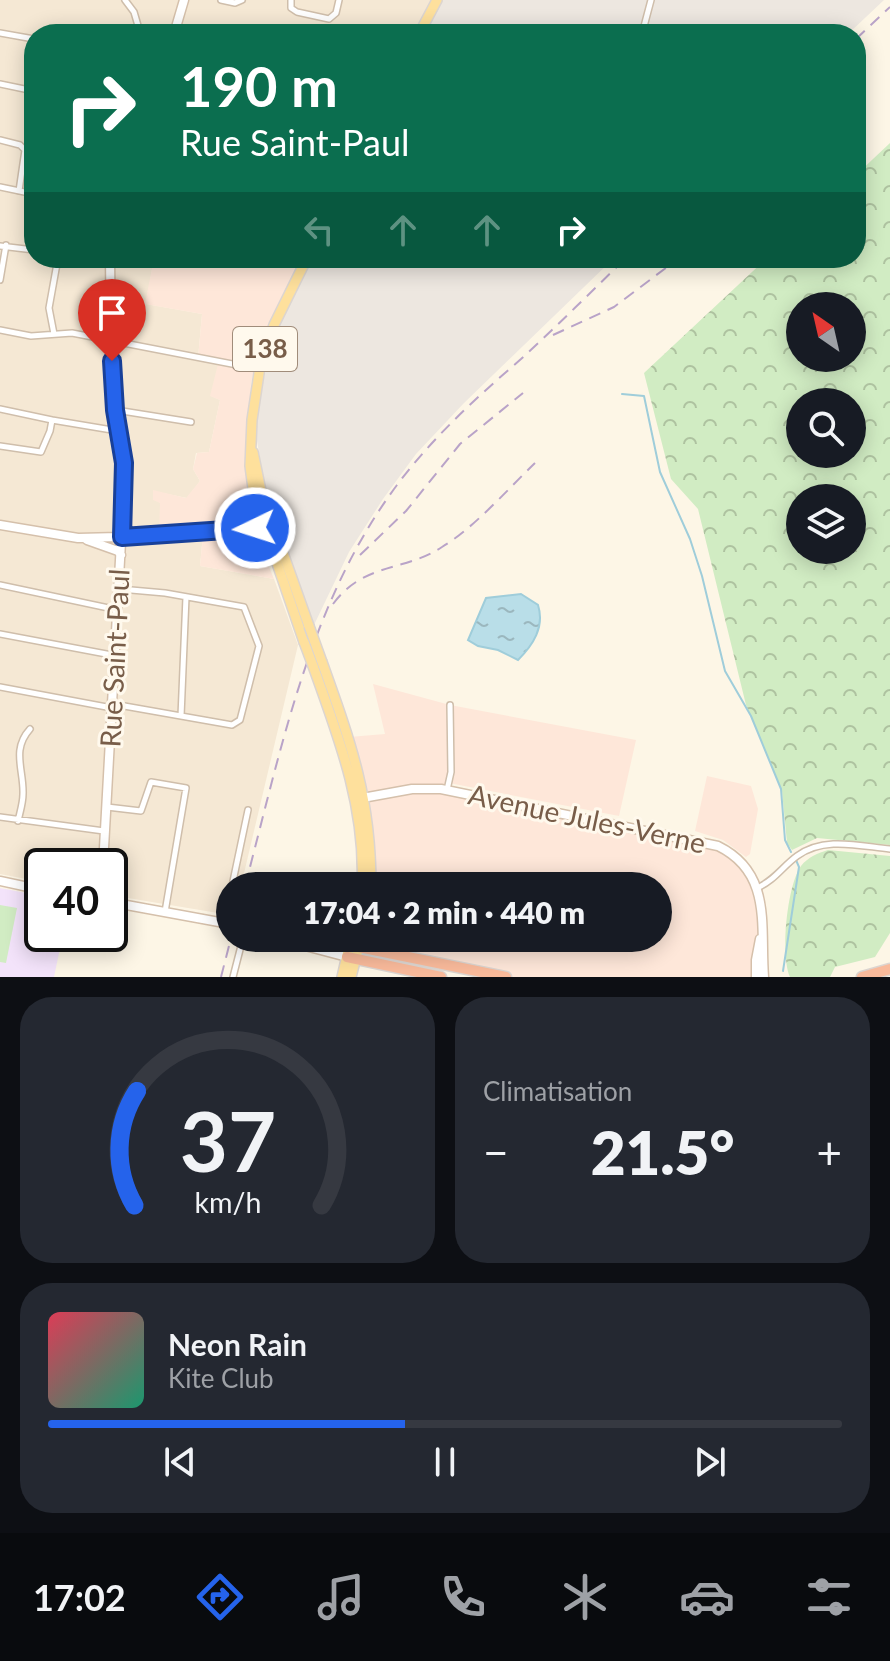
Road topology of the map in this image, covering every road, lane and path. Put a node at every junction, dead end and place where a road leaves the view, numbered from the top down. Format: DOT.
graph roads {
  1 [pos="125,0"];
  2 [pos="184,0"];
  3 [pos="221,0"];
  4 [pos="242,0"];
  5 [pos="291,0"];
  6 [pos="339,0"];
  7 [pos="437,0"];
  8 [pos="651,0"];
  9 [pos="136,24"];
  10 [pos="177,24"];
  11 [pos="424,24"];
  12 [pos="645,24"];
  13 [pos="0,33"];
  14 [pos="24,37"];
  15 [pos="0,84"];
  16 [pos="24,89"];
  17 [pos="0,140"];
  18 [pos="24,149"];
  19 [pos="24,157"];
  20 [pos="0,187"];
  21 [pos="19,191"];
  22 [pos="24,192"];
  23 [pos="3,246"];
  24 [pos="24,249"];
  25 [pos="56,268"];
  26 [pos="110,268"];
  27 [pos="302,268"];
  28 [pos="0,280"];
  29 [pos="0,330"];
  30 [pos="54,334"];
  31 [pos="111,341"];
  32 [pos="259,369"];
  33 [pos="0,409"];
  34 [pos="115,410"];
  35 [pos="52,420"];
  36 [pos="191,422"];
  37 [pos="118,431"];
  38 [pos="0,446"];
  39 [pos="0,525"];
  40 [pos="268,525"];
  41 [pos="122,537"];
  42 [pos="83,538"];
  43 [pos="121,555"];
  44 [pos="0,585"];
  45 [pos="120,589"];
  46 [pos="186,597"];
  47 [pos="119,610"];
  48 [pos="0,634"];
  49 [pos="117,656"];
  50 [pos="317,664"];
  51 [pos="0,687"];
  52 [pos="450,705"];
  53 [pos="113,706"];
  54 [pos="181,716"];
  55 [pos="30,729"];
  56 [pos="447,790"];
  57 [pos="360,798"];
  58 [pos="106,807"];
  59 [pos="248,810"];
  60 [pos="0,817"];
  61 [pos="18,821"];
  62 [pos="104,831"];
  63 [pos="104,848"];
  64 [pos="890,849"];
  65 [pos="235,872"];
  66 [pos="362,872"];
  67 [pos="370,872"];
  68 [pos="0,881"];
  69 [pos="24,886"];
  70 [pos="757,888"];
  71 [pos="128,905"];
  72 [pos="165,912"];
  73 [pos="216,922"];
  74 [pos="763,930"];
  75 [pos="239,952"];
  76 [pos="352,952"];
  77 [pos="354,952"];
  78 [pos="368,952"];
  79 [pos="379,952"];
  80 [pos="890,969"];
  81 [pos="233,977"];
  82 [pos="342,977"];
  83 [pos="351,977"];
  84 [pos="441,977"];
  85 [pos="506,977"];
  86 [pos="756,977"];
  87 [pos="764,977"];
  88 [pos="862,977"];
  1 -- 9 [label="street"];
  2 -- 10 [label="street"];
  3 -- 4 [label="street"];
  5 -- 6 [label="street"];
  7 -- 11 [label="main road"];
  8 -- 12 [label="street"];
  13 -- 14 [label="street"];
  15 -- 16 [label="street"];
  17 -- 18 [label="street"];
  19 -- 21 [label="street"];
  20 -- 21 [label="street"];
  21 -- 22 [label="street"];
  23 -- 24 [label="street"];
  23 -- 28 [label="street"];
  25 -- 30 [label="street"];
  26 -- 31 [label="street, Rue Saint-Paul"];
  27 -- 32 [label="main road, 138"];
  29 -- 30 [label="street"];
  30 -- 31 [label="street"];
  31 -- 32 [label="street"];
  31 -- 34 [label="street, Rue Saint-Paul"];
  32 -- 40 [label="main road, 138"];
  33 -- 35 [label="street"];
  34 -- 36 [label="street"];
  34 -- 37 [label="street, Rue Saint-Paul"];
  35 -- 37 [label="street"];
  35 -- 38 [label="street"];
  37 -- 41 [label="street, Rue Saint-Paul"];
  39 -- 42 [label="street"];
  40 -- 41 [label="street"];
  40 -- 50 [label="main road, bridge"];
  40 -- 50 [label="main road, 138, bridge"];
  41 -- 42 [label="street"];
  41 -- 43 [label="street, Rue Saint-Paul"];
  42 -- 43 [label="street"];
  43 -- 45 [label="street, Rue Saint-Paul"];
  44 -- 47 [label="street"];
  45 -- 46 [label="street"];
  45 -- 47 [label="street, Rue Saint-Paul"];
  46 -- 54 [label="street"];
  46 -- 54 [label="street"];
  47 -- 49 [label="street, Rue Saint-Paul"];
  48 -- 49 [label="street"];
  49 -- 53 [label="street, Rue Saint-Paul"];
  50 -- 57 [label="main road, 138"];
  51 -- 53 [label="street"];
  52 -- 56 [label="street"];
  53 -- 54 [label="street"];
  53 -- 58 [label="street, Rue Saint-Paul"];
  55 -- 61 [label="street"];
  56 -- 57 [label="street, Avenue Jules-Verne"];
  56 -- 70 [label="street, Avenue Jules-Verne"];
  57 -- 66 [label="main road, 138"];
  57 -- 67 [label="main road"];
  58 -- 62 [label="street, Rue Saint-Paul"];
  58 -- 72 [label="street"];
  59 -- 65 [label="street"];
  60 -- 61 [label="street"];
  61 -- 62 [label="street"];
  62 -- 63 [label="street, Rue Saint-Paul"];
  64 -- 70 [label="street"];
  68 -- 69 [label="street"];
  70 -- 74 [label="street, Avenue Jules-Verne"];
  71 -- 72 [label="street"];
  72 -- 73 [label="street"];
  74 -- 86 [label="street, Avenue Jules-Verne"];
  74 -- 87 [label="street, Avenue Jules-Verne"];
  75 -- 81 [label="street"];
  76 -- 82 [label="main road"];
  77 -- 83 [label="main road"];
  78 -- 84 [label="highway"];
  79 -- 85 [label="highway"];
  80 -- 88 [label="highway"];
}
